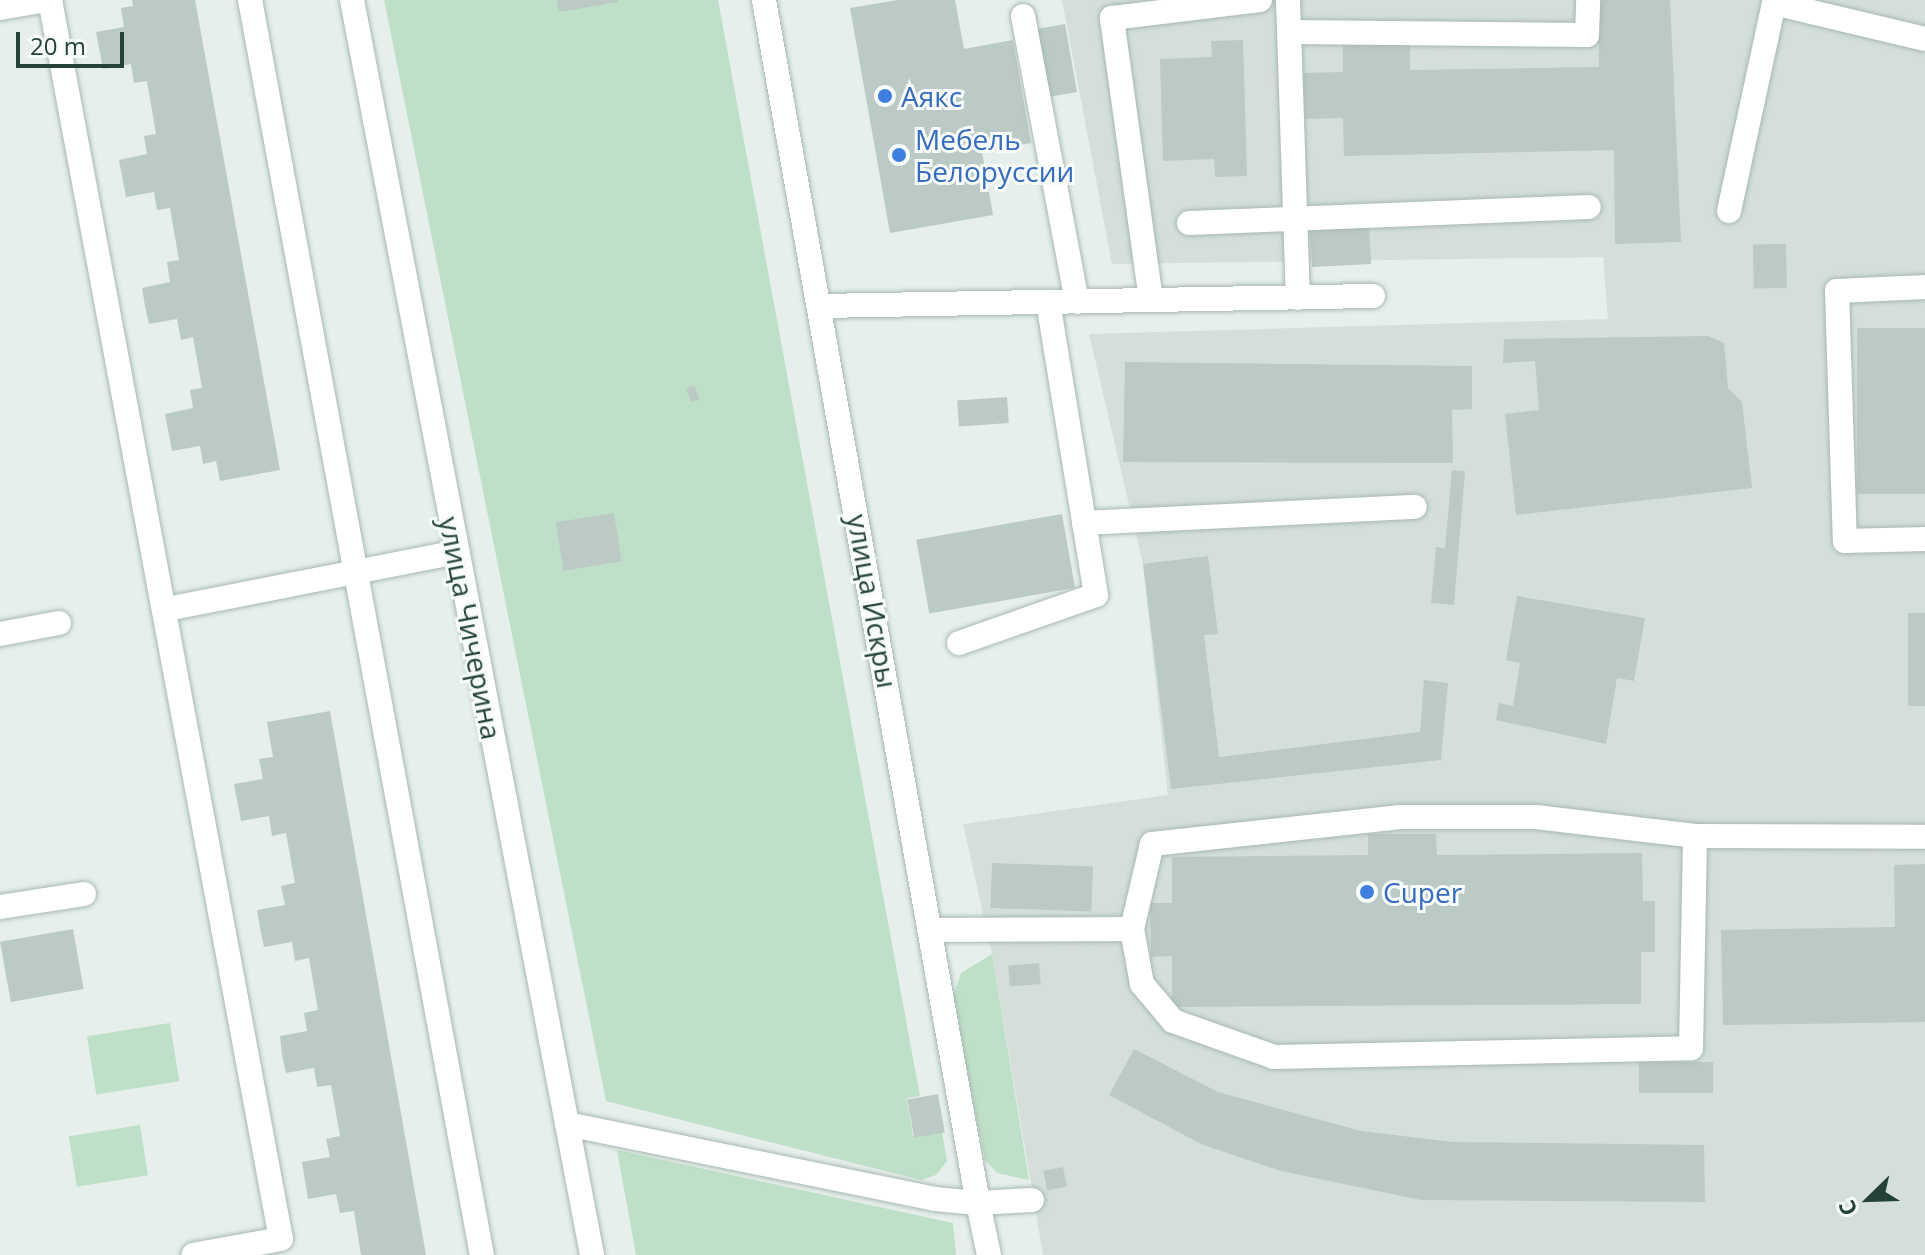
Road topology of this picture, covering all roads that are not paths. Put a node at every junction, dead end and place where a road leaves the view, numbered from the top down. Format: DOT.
graph roads {
  1 [pos="49,0"];
  2 [pos="250,0"];
  3 [pos="352,0"];
  4 [pos="764,0"];
  5 [pos="1260,0"];
  6 [pos="1288,0"];
  7 [pos="1588,0"];
  8 [pos="1775,1"];
  9 [pos="0,8"];
  10 [pos="1023,16"];
  11 [pos="1291,32"];
  12 [pos="1925,39"];
  13 [pos="1589,207"];
  14 [pos="1729,211"];
  15 [pos="1296,219"];
  16 [pos="1189,223"];
  17 [pos="1925,287"];
  18 [pos="1373,296"];
  19 [pos="1298,298"];
  20 [pos="1151,300"];
  21 [pos="1048,302"];
  22 [pos="1077,302"];
  23 [pos="820,306"];
  24 [pos="1415,507"];
  25 [pos="1084,523"];
  26 [pos="1925,539"];
  27 [pos="457,552"];
  28 [pos="360,574"];
  29 [pos="167,609"];
  30 [pos="59,623"];
  31 [pos="0,634"];
  32 [pos="959,643"];
  33 [pos="1695,836"];
  34 [pos="1925,837"];
  35 [pos="84,894"];
  36 [pos="0,907"];
  37 [pos="1132,929"];
  38 [pos="931,930"];
  39 [pos="567,1124"];
  40 [pos="1032,1200"];
  41 [pos="978,1203"];
  42 [pos="193,1255"];
  43 [pos="482,1255"];
  44 [pos="592,1255"];
  45 [pos="989,1255"];
  1 -- 9 [label="street"];
  1 -- 29 [label="street"];
  2 -- 28 [label="street"];
  3 -- 27 [label="street, улица Чичерина"];
  4 -- 23 [label="street, улица Искры"];
  5 -- 20 [label="street"];
  6 -- 11 [label="street"];
  7 -- 11 [label="street"];
  8 -- 12 [label="street"];
  8 -- 14 [label="street"];
  10 -- 22 [label="street"];
  11 -- 15 [label="street"];
  13 -- 15 [label="street"];
  15 -- 16 [label="street"];
  15 -- 19 [label="street"];
  17 -- 26 [label="street"];
  18 -- 19 [label="street"];
  19 -- 20 [label="street"];
  20 -- 22 [label="street"];
  21 -- 22 [label="street"];
  21 -- 23 [label="street"];
  21 -- 25 [label="street"];
  23 -- 38 [label="street, улица Искры"];
  24 -- 25 [label="street"];
  25 -- 32 [label="street"];
  27 -- 28 [label="street"];
  27 -- 39 [label="street, улица Чичерина"];
  28 -- 29 [label="street"];
  28 -- 43 [label="street"];
  29 -- 42 [label="street"];
  30 -- 31 [label="street"];
  33 -- 34 [label="street"];
  33 -- 37 [label="street"];
  33 -- 37 [label="street"];
  35 -- 36 [label="street"];
  37 -- 38 [label="street"];
  38 -- 41 [label="street, улица Искры"];
  39 -- 41 [label="street"];
  39 -- 44 [label="street, улица Чичерина"];
  40 -- 41 [label="street"];
  41 -- 45 [label="street, улица Искры"];
}
